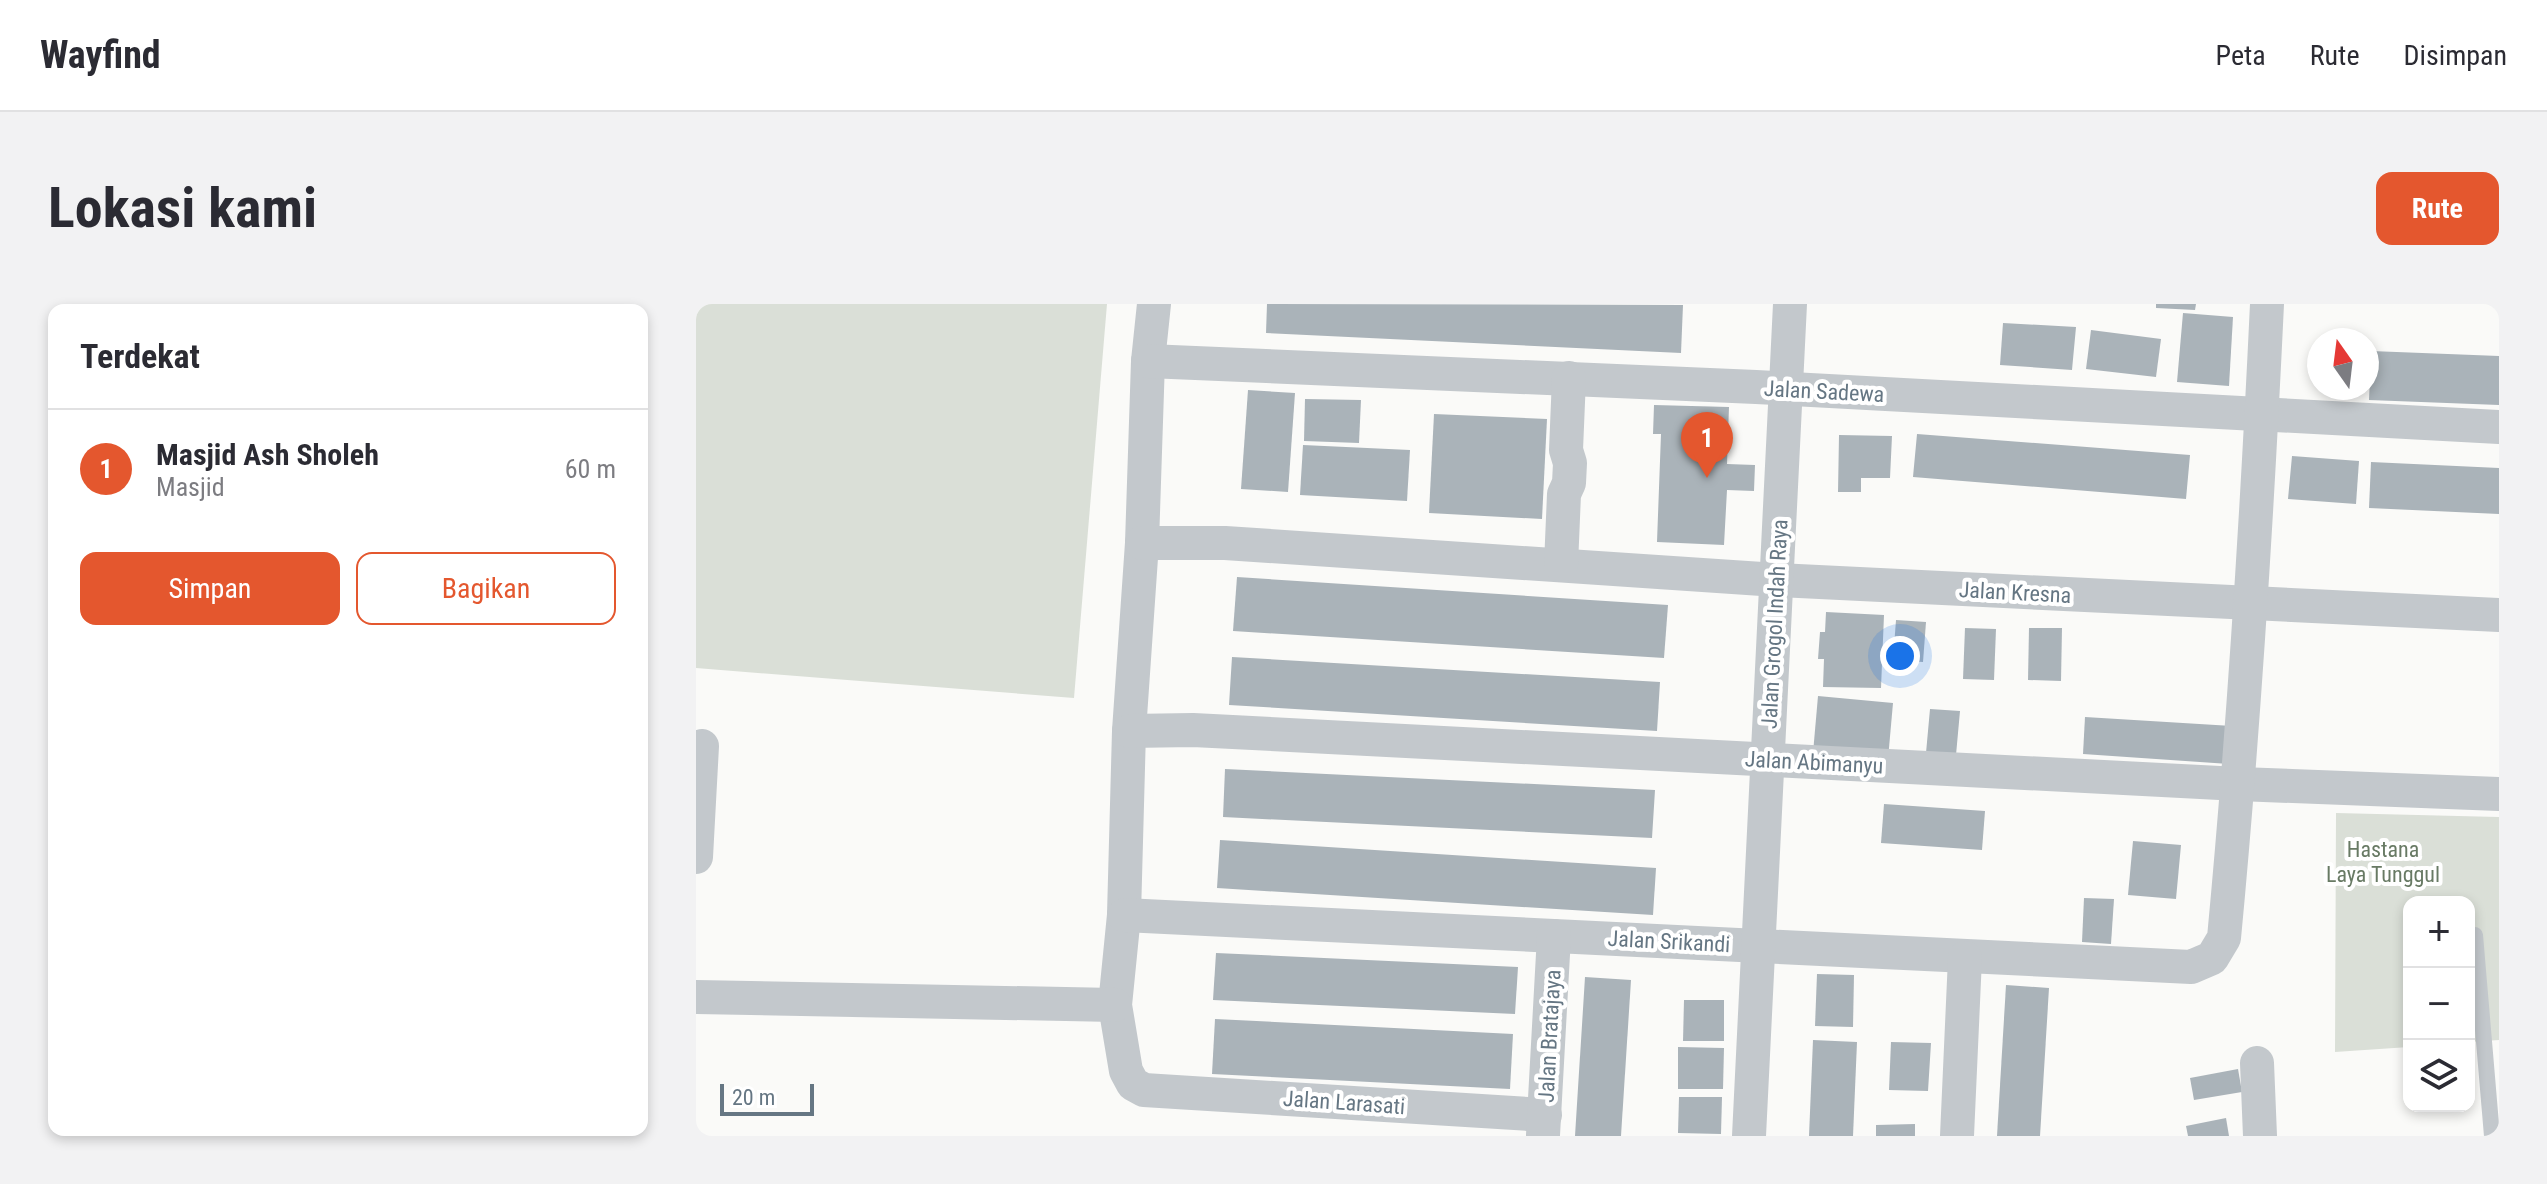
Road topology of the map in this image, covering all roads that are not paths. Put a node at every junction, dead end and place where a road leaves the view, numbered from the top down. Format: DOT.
graph roads {
  1 [pos="1154,304"];
  2 [pos="1790,304"];
  3 [pos="2267,304"];
  4 [pos="1148,361"];
  5 [pos="1569,378"];
  6 [pos="1787,389"];
  7 [pos="2262,414"];
  8 [pos="2499,427"];
  9 [pos="1142,543"];
  10 [pos="1561,565"];
  11 [pos="1777,580"];
  12 [pos="2252,604"];
  13 [pos="2499,615"];
  14 [pos="1129,731"];
  15 [pos="702,746"];
  16 [pos="1766,760"];
  17 [pos="2239,784"];
  18 [pos="2499,794"];
  19 [pos="696,857"];
  20 [pos="1124,915"];
  21 [pos="2475,935"];
  22 [pos="1554,936"];
  23 [pos="1757,945"];
  24 [pos="1965,958"];
  25 [pos="696,997"];
  26 [pos="1115,1005"];
  27 [pos="2257,1063"];
  28 [pos="1544,1125"];
  29 [pos="1749,1136"];
  30 [pos="1957,1136"];
  31 [pos="2260,1136"];
  32 [pos="2492,1136"];
  1 -- 4 [label="street"];
  2 -- 6 [label="street, Jalan Grogol Indah Raya"];
  3 -- 7 [label="street"];
  4 -- 5 [label="street, Jalan Sadewa"];
  4 -- 9 [label="street"];
  5 -- 6 [label="street, Jalan Sadewa"];
  5 -- 10 [label="street"];
  6 -- 7 [label="street, Jalan Sadewa"];
  6 -- 11 [label="street, Jalan Grogol Indah Raya"];
  7 -- 8 [label="street, Jalan Sadewa"];
  7 -- 12 [label="street"];
  9 -- 10 [label="street, Jalan Kresna"];
  9 -- 14 [label="street"];
  10 -- 11 [label="street, Jalan Kresna"];
  11 -- 12 [label="street, Jalan Kresna"];
  11 -- 16 [label="street, Jalan Grogol Indah Raya"];
  12 -- 13 [label="street, Jalan Kresna"];
  12 -- 17 [label="street"];
  14 -- 16 [label="street, Jalan Abimanyu"];
  14 -- 20 [label="street"];
  15 -- 19 [label="street"];
  16 -- 17 [label="street, Jalan Abimanyu"];
  16 -- 23 [label="street, Jalan Grogol Indah Raya"];
  17 -- 18 [label="street, Jalan Abimanyu"];
  17 -- 24 [label="street, Jalan Srikandi"];
  20 -- 22 [label="street, Jalan Srikandi"];
  20 -- 26 [label="street"];
  21 -- 32 [label="lane"];
  22 -- 23 [label="street, Jalan Srikandi"];
  22 -- 28 [label="street, Jalan Bratajaya"];
  23 -- 24 [label="street, Jalan Srikandi"];
  23 -- 29 [label="street, Jalan Grogol Indah Raya"];
  24 -- 30 [label="street"];
  25 -- 26 [label="street"];
  26 -- 28 [label="street, Jalan Larasati"];
  27 -- 31 [label="street"];
}
